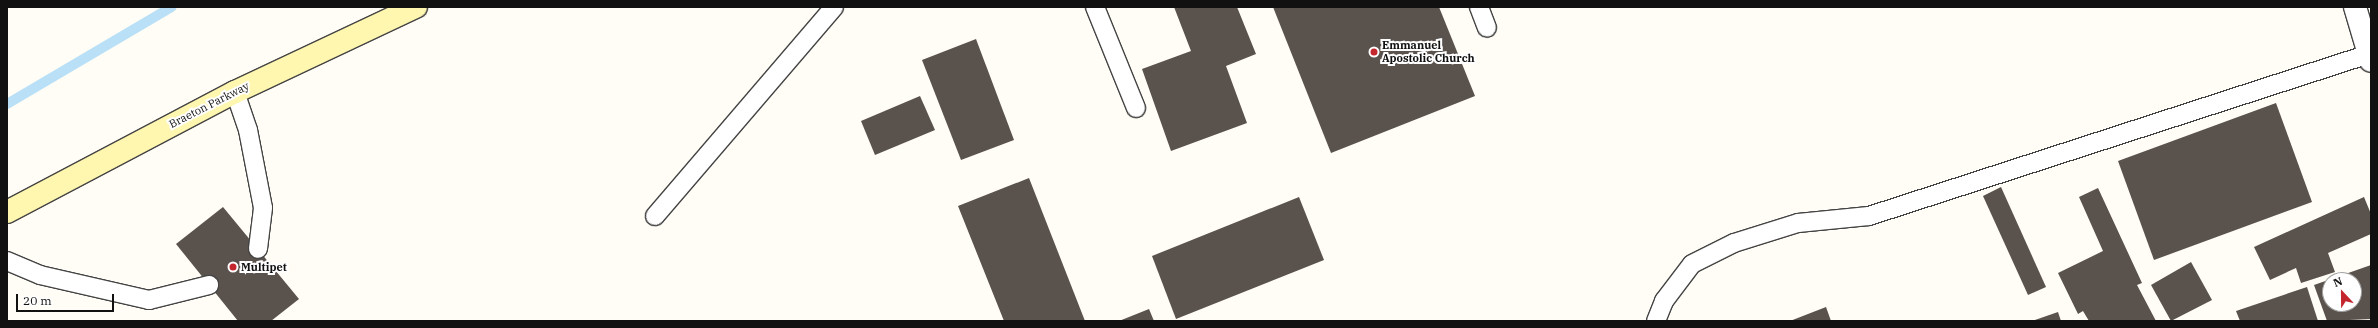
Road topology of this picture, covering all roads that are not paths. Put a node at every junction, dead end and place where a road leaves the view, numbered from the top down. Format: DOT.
graph roads {
  1 [pos="416,7"];
  2 [pos="834,7"];
  3 [pos="1095,7"];
  4 [pos="1479,7"];
  5 [pos="2355,7"];
  6 [pos="1486,28"];
  7 [pos="2370,58"];
  8 [pos="235,92"];
  9 [pos="1136,108"];
  10 [pos="7,212"];
  11 [pos="655,216"];
  12 [pos="258,249"];
  13 [pos="7,261"];
  14 [pos="209,285"];
  15 [pos="1656,321"];
  1 -- 8 [label="main road, Braeton Parkway"];
  2 -- 11 [label="lane"];
  3 -- 9 [label="lane"];
  4 -- 6 [label="lane"];
  5 -- 7 [label="street"];
  7 -- 15 [label="lane"];
  8 -- 10 [label="main road, Braeton Parkway"];
  8 -- 12 [label="lane"];
  13 -- 14 [label="lane"];
}
